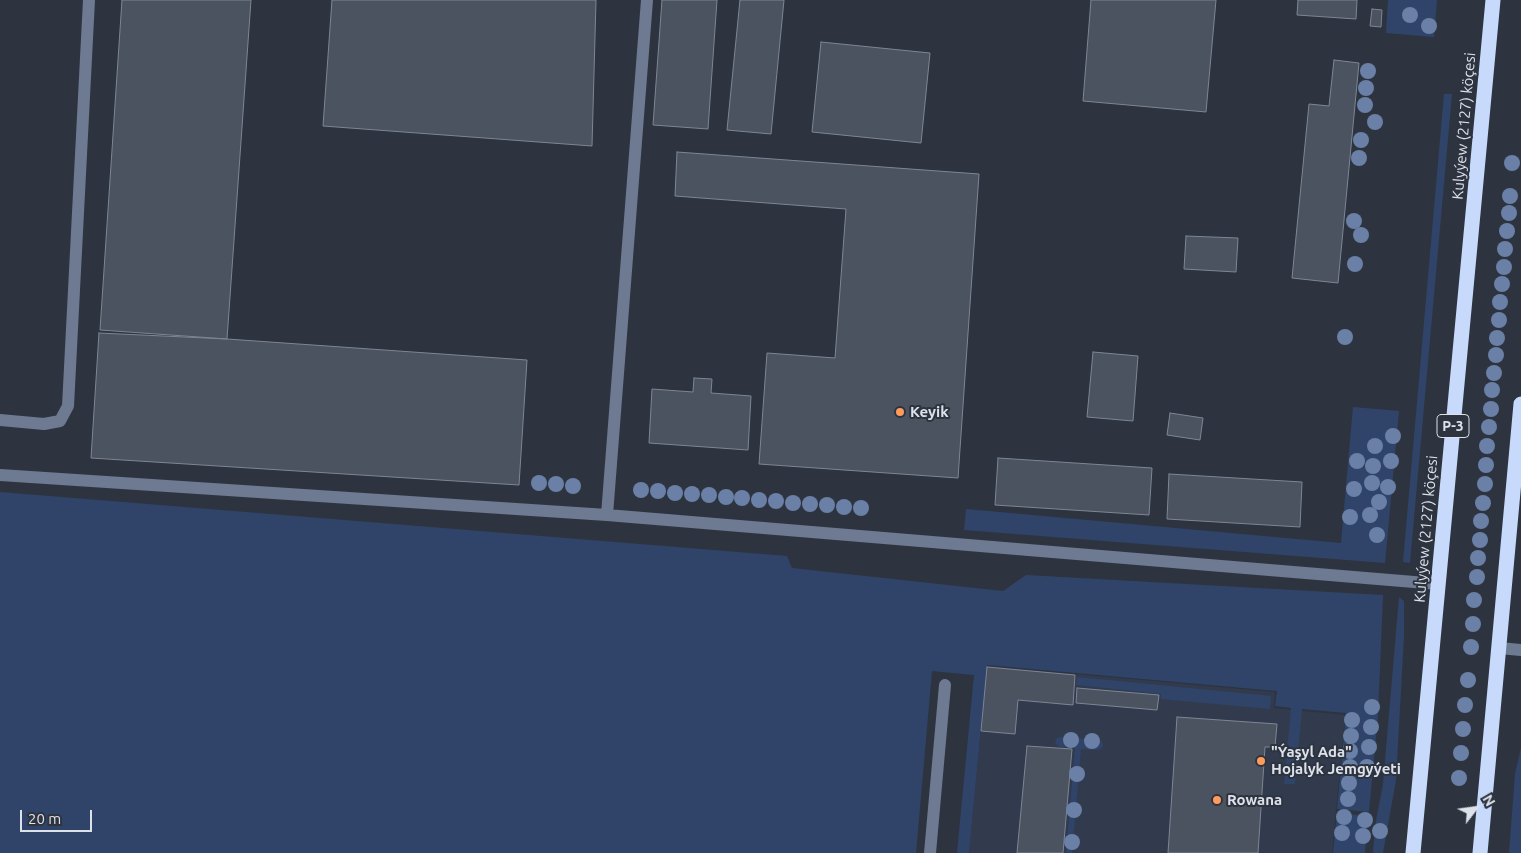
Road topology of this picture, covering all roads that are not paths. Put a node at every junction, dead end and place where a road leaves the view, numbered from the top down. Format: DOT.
graph roads {
  1 [pos="89,0"];
  2 [pos="647,0"];
  3 [pos="1493,0"];
  4 [pos="1521,404"];
  5 [pos="0,420"];
  6 [pos="0,475"];
  7 [pos="607,515"];
  8 [pos="1438,584"];
  9 [pos="1499,648"];
  10 [pos="1521,650"];
  11 [pos="945,685"];
  12 [pos="930,853"];
  13 [pos="1413,853"];
  14 [pos="1480,853"];
  1 -- 5 [label="street"];
  2 -- 7 [label="street"];
  3 -- 8 [label="highway, Kulyýew (2127) köçesi / P-3"];
  4 -- 9 [label="highway"];
  6 -- 7 [label="street"];
  7 -- 8 [label="street"];
  8 -- 13 [label="highway, Kulyýew (2127) köçesi / P-3"];
  9 -- 10 [label="street"];
  9 -- 14 [label="highway"];
  11 -- 12 [label="street"];
}
